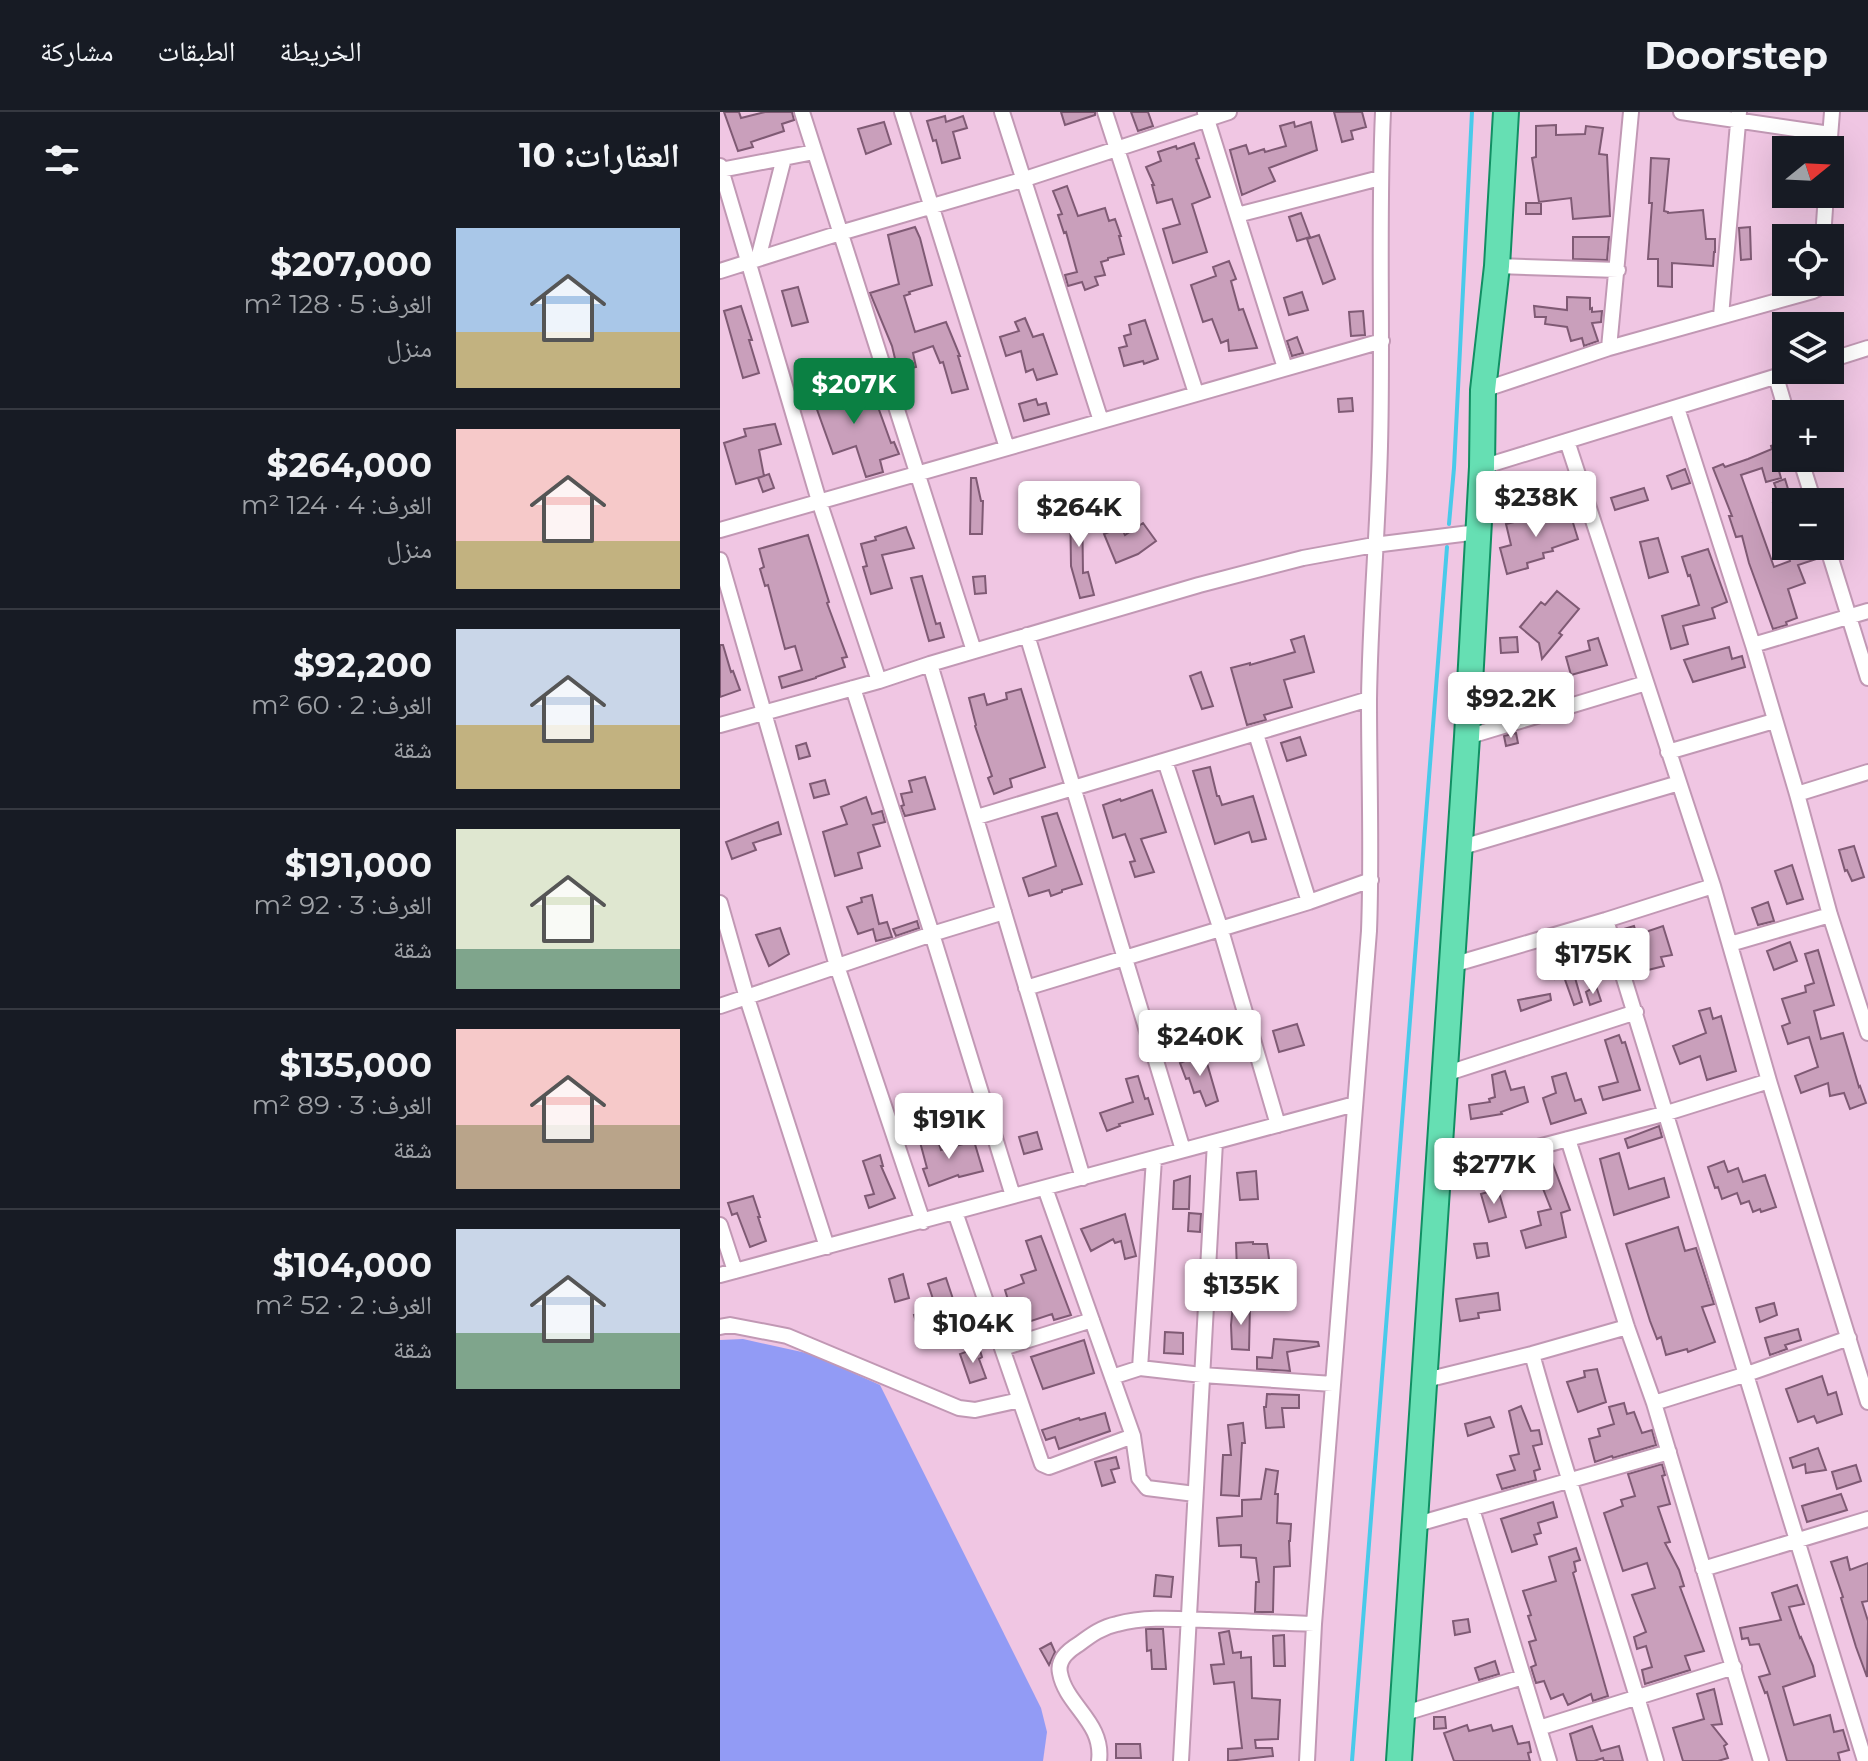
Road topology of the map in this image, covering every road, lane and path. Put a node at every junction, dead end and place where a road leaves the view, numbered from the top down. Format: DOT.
graph roads {
  1 [pos="802,112"];
  2 [pos="902,112"];
  3 [pos="1002,112"];
  4 [pos="1105,112"];
  5 [pos="1229,112"];
  6 [pos="1383,112"];
  7 [pos="1506,112"];
  8 [pos="1631,112"];
  9 [pos="1681,112"];
  10 [pos="1832,112"];
  11 [pos="1206,115"];
  12 [pos="1739,116"];
  13 [pos="1830,134"];
  14 [pos="1117,149"];
  15 [pos="814,152"];
  16 [pos="784,158"];
  17 [pos="721,168"];
  18 [pos="1380,178"];
  19 [pos="1022,180"];
  20 [pos="931,207"];
  21 [pos="1237,215"];
  22 [pos="840,233"];
  23 [pos="753,260"];
  24 [pos="1497,266"];
  25 [pos="1618,270"];
  26 [pos="720,271"];
  27 [pos="1795,296"];
  28 [pos="1721,316"];
  29 [pos="1382,341"];
  30 [pos="1609,348"];
  31 [pos="1868,348"];
  32 [pos="1844,356"];
  33 [pos="1285,368"];
  34 [pos="1772,378"];
  35 [pos="1483,390"];
  36 [pos="1196,393"];
  37 [pos="1677,408"];
  38 [pos="1101,421"];
  39 [pos="1567,441"];
  40 [pos="1007,448"];
  41 [pos="1482,467"];
  42 [pos="918,473"];
  43 [pos="819,501"];
  44 [pos="720,530"];
  45 [pos="1478,532"];
  46 [pos="1374,545"];
  47 [pos="720,560"];
  48 [pos="1831,560"];
  49 [pos="1868,611"];
  50 [pos="1848,617"];
  51 [pos="1027,635"];
  52 [pos="1753,645"];
  53 [pos="974,651"];
  54 [pos="930,664"];
  55 [pos="1868,678"];
  56 [pos="879,681"];
  57 [pos="1646,683"];
  58 [pos="853,688"];
  59 [pos="1369,699"];
  60 [pos="763,712"];
  61 [pos="1774,721"];
  62 [pos="720,725"];
  63 [pos="1256,734"];
  64 [pos="1467,737"];
  65 [pos="1668,752"];
  66 [pos="1165,761"];
  67 [pos="1868,772"];
  68 [pos="1679,783"];
  69 [pos="1074,788"];
  70 [pos="1797,794"];
  71 [pos="977,817"];
  72 [pos="1459,848"];
  73 [pos="1371,880"];
  74 [pos="1713,886"];
  75 [pos="1309,902"];
  76 [pos="720,903"];
  77 [pos="1004,912"];
  78 [pos="1830,915"];
  79 [pos="1606,920"];
  80 [pos="1220,927"];
  81 [pos="932,934"];
  82 [pos="1730,944"];
  83 [pos="1124,957"];
  84 [pos="1452,965"];
  85 [pos="837,966"];
  86 [pos="1026,988"];
  87 [pos="747,998"];
  88 [pos="720,1006"];
  89 [pos="1636,1012"];
  90 [pos="1868,1033"];
  91 [pos="1445,1074"];
  92 [pos="1769,1081"];
  93 [pos="1355,1104"];
  94 [pos="1667,1113"];
  95 [pos="1278,1125"];
  96 [pos="1568,1139"];
  97 [pos="1215,1142"];
  98 [pos="1183,1150"];
  99 [pos="1154,1159"];
  100 [pos="1439,1173"];
  101 [pos="1083,1178"];
  102 [pos="1045,1188"];
  103 [pos="1013,1196"];
  104 [pos="955,1212"];
  105 [pos="923,1222"];
  106 [pos="720,1225"];
  107 [pos="827,1247"];
  108 [pos="727,1273"];
  109 [pos="1092,1320"];
  110 [pos="720,1327"];
  111 [pos="1627,1327"];
  112 [pos="1849,1338"];
  113 [pos="1003,1348"];
  114 [pos="1532,1354"];
  115 [pos="1140,1368"];
  116 [pos="1747,1374"];
  117 [pos="1202,1375"];
  118 [pos="1112,1377"];
  119 [pos="1426,1380"];
  120 [pos="1333,1384"];
  121 [pos="1020,1400"];
  122 [pos="1868,1402"];
  123 [pos="1654,1403"];
  124 [pos="1133,1436"];
  125 [pos="1669,1452"];
  126 [pos="1569,1481"];
  127 [pos="1195,1494"];
  128 [pos="1472,1509"];
  129 [pos="1868,1519"];
  130 [pos="1414,1525"];
  131 [pos="1797,1542"];
  132 [pos="1703,1569"];
  133 [pos="1190,1619"];
  134 [pos="1314,1624"];
  135 [pos="1734,1667"];
  136 [pos="1523,1677"];
  137 [pos="1637,1696"];
  138 [pos="1402,1714"];
  139 [pos="1539,1728"];
  140 [pos="1099,1761"];
  141 [pos="1181,1761"];
  142 [pos="1307,1761"];
  143 [pos="1399,1761"];
  144 [pos="1549,1761"];
  145 [pos="1656,1761"];
  146 [pos="1761,1761"];
  147 [pos="1865,1761"];
  1 -- 15 [label="street"];
  2 -- 20 [label="street"];
  3 -- 19 [label="street"];
  4 -- 14 [label="street"];
  5 -- 11 [label="street"];
  6 -- 18 [label="street"];
  7 -- 24 [label="main road"];
  8 -- 25 [label="street"];
  9 -- 12 [label="street"];
  10 -- 13 [label="street"];
  11 -- 14 [label="street"];
  11 -- 21 [label="street"];
  12 -- 13 [label="street"];
  12 -- 28 [label="street"];
  14 -- 19 [label="street"];
  14 -- 36 [label="street"];
  15 -- 16 [label="street"];
  15 -- 22 [label="street"];
  16 -- 17 [label="street"];
  16 -- 23 [label="street"];
  17 -- 23 [label="street"];
  18 -- 21 [label="street"];
  18 -- 29 [label="street"];
  19 -- 20 [label="street"];
  19 -- 38 [label="street"];
  20 -- 22 [label="street"];
  20 -- 40 [label="street"];
  21 -- 33 [label="street"];
  22 -- 23 [label="street"];
  22 -- 42 [label="street"];
  23 -- 26 [label="street"];
  23 -- 43 [label="street"];
  24 -- 25 [label="street"];
  24 -- 35 [label="main road"];
  25 -- 30 [label="street"];
  27 -- 28 [label="street"];
  28 -- 30 [label="street"];
  29 -- 33 [label="street"];
  29 -- 46 [label="street"];
  30 -- 35 [label="street"];
  31 -- 32 [label="street"];
  33 -- 36 [label="street"];
  34 -- 37 [label="street"];
  35 -- 41 [label="main road"];
  36 -- 38 [label="street"];
  37 -- 39 [label="street"];
  37 -- 52 [label="street"];
  38 -- 40 [label="street"];
  39 -- 41 [label="street"];
  39 -- 57 [label="street"];
  40 -- 42 [label="street"];
  41 -- 45 [label="main road"];
  42 -- 43 [label="street"];
  42 -- 53 [label="street"];
  43 -- 44 [label="street"];
  43 -- 56 [label="street"];
  45 -- 46 [label="street"];
  45 -- 64 [label="main road"];
  46 -- 51 [label="street"];
  46 -- 59 [label="street"];
  47 -- 60 [label="street"];
  48 -- 50 [label="street"];
  49 -- 50 [label="street"];
  50 -- 52 [label="street"];
  50 -- 55 [label="street"];
  51 -- 53 [label="street"];
  51 -- 69 [label="street"];
  52 -- 61 [label="street"];
  53 -- 54 [label="street"];
  54 -- 56 [label="street"];
  54 -- 71 [label="street"];
  56 -- 58 [label="street"];
  57 -- 64 [label="street"];
  57 -- 65 [label="street"];
  58 -- 60 [label="street"];
  58 -- 81 [label="street"];
  59 -- 63 [label="street"];
  59 -- 73 [label="street"];
  60 -- 62 [label="street"];
  60 -- 85 [label="street"];
  61 -- 65 [label="street"];
  61 -- 70 [label="street"];
  63 -- 66 [label="street"];
  63 -- 75 [label="street"];
  64 -- 72 [label="main road"];
  65 -- 68 [label="street"];
  66 -- 69 [label="street"];
  66 -- 80 [label="street"];
  67 -- 70 [label="street"];
  68 -- 72 [label="street"];
  68 -- 74 [label="street"];
  69 -- 71 [label="street"];
  69 -- 83 [label="street"];
  70 -- 78 [label="street"];
  71 -- 77 [label="street"];
  72 -- 84 [label="main road"];
  73 -- 75 [label="street"];
  73 -- 93 [label="street"];
  74 -- 79 [label="street"];
  74 -- 82 [label="street"];
  75 -- 80 [label="street"];
  76 -- 87 [label="street"];
  77 -- 81 [label="street"];
  77 -- 86 [label="street"];
  78 -- 82 [label="street"];
  78 -- 90 [label="street"];
  79 -- 84 [label="street"];
  79 -- 89 [label="street"];
  80 -- 83 [label="street"];
  80 -- 95 [label="street"];
  81 -- 85 [label="street"];
  81 -- 103 [label="street"];
  82 -- 92 [label="street"];
  83 -- 86 [label="street"];
  83 -- 98 [label="street"];
  84 -- 91 [label="main road"];
  85 -- 87 [label="street"];
  85 -- 105 [label="street"];
  86 -- 101 [label="street"];
  87 -- 88 [label="street"];
  87 -- 107 [label="street"];
  89 -- 91 [label="street"];
  89 -- 94 [label="street"];
  91 -- 100 [label="main road"];
  92 -- 94 [label="street"];
  92 -- 112 [label="street"];
  93 -- 95 [label="street"];
  93 -- 120 [label="street"];
  94 -- 96 [label="street"];
  94 -- 116 [label="street"];
  95 -- 97 [label="street"];
  96 -- 100 [label="street"];
  96 -- 111 [label="street"];
  97 -- 98 [label="street"];
  97 -- 117 [label="street"];
  98 -- 99 [label="street"];
  99 -- 101 [label="street"];
  99 -- 115 [label="street"];
  100 -- 119 [label="main road"];
  101 -- 102 [label="street"];
  102 -- 103 [label="street"];
  102 -- 109 [label="street"];
  103 -- 104 [label="street"];
  104 -- 105 [label="street"];
  104 -- 113 [label="street"];
  105 -- 107 [label="street"];
  106 -- 108 [label="street"];
  107 -- 108 [label="street"];
  109 -- 113 [label="street"];
  109 -- 118 [label="street"];
  110 -- 121 [label="street"];
  111 -- 114 [label="street"];
  111 -- 123 [label="street"];
  112 -- 116 [label="street"];
  112 -- 122 [label="street"];
  113 -- 121 [label="street"];
  114 -- 119 [label="street"];
  114 -- 126 [label="street"];
  115 -- 117 [label="street"];
  115 -- 118 [label="street"];
  116 -- 123 [label="street"];
  116 -- 131 [label="street"];
  117 -- 120 [label="street"];
  117 -- 127 [label="street"];
  118 -- 124 [label="street"];
  119 -- 130 [label="main road"];
  120 -- 134 [label="street"];
  121 -- 124 [label="street"];
  123 -- 125 [label="street"];
  124 -- 127 [label="street"];
  125 -- 126 [label="street"];
  125 -- 132 [label="street"];
  126 -- 128 [label="street"];
  126 -- 137 [label="street"];
  127 -- 133 [label="street"];
  128 -- 130 [label="street"];
  128 -- 136 [label="street"];
  129 -- 131 [label="street"];
  130 -- 138 [label="main road"];
  131 -- 132 [label="street"];
  131 -- 147 [label="street"];
  132 -- 135 [label="street"];
  133 -- 134 [label="street"];
  133 -- 140 [label="street"];
  133 -- 141 [label="street"];
  134 -- 142 [label="street"];
  135 -- 137 [label="street"];
  135 -- 146 [label="street"];
  136 -- 138 [label="street"];
  136 -- 139 [label="street"];
  137 -- 139 [label="street"];
  137 -- 145 [label="street"];
  138 -- 143 [label="main road"];
  139 -- 144 [label="street"];
}
